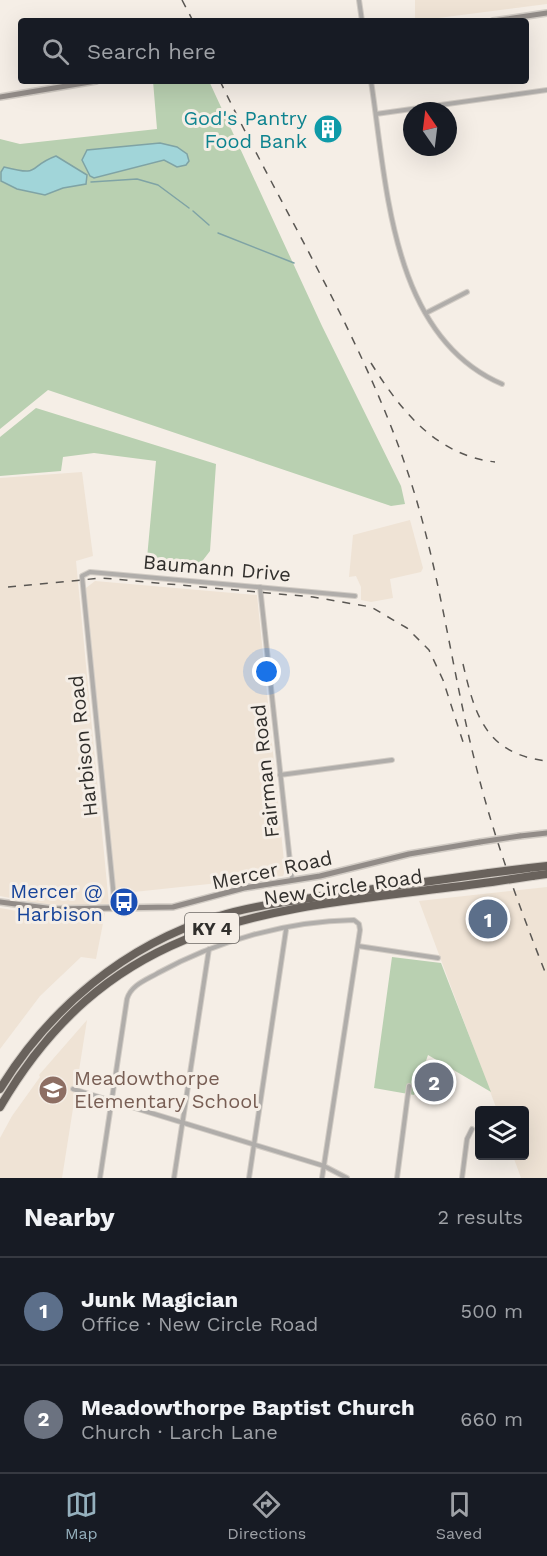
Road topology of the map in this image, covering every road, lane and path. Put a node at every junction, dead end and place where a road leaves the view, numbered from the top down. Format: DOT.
graph roads {
  1 [pos="359,0"];
  2 [pos="547,13"];
  3 [pos="362,18"];
  4 [pos="513,18"];
  5 [pos="78,84"];
  6 [pos="371,84"];
  7 [pos="547,90"];
  8 [pos="0,97"];
  9 [pos="376,114"];
  10 [pos="467,292"];
  11 [pos="426,313"];
  12 [pos="502,384"];
  13 [pos="81,580"];
  14 [pos="260,587"];
  15 [pos="355,596"];
  16 [pos="392,760"];
  17 [pos="280,775"];
  18 [pos="547,833"];
  19 [pos="547,866"];
  20 [pos="531,872"];
  21 [pos="547,874"];
  22 [pos="292,880"];
  23 [pos="0,902"];
  24 [pos="115,909"];
  25 [pos="286,929"];
  26 [pos="358,946"];
  27 [pos="209,949"];
  28 [pos="438,958"];
  29 [pos="409,1086"];
  30 [pos="0,1089"];
  31 [pos="73,1089"];
  32 [pos="112,1101"];
  33 [pos="0,1107"];
  34 [pos="182,1122"];
  35 [pos="472,1129"];
  36 [pos="254,1144"];
  37 [pos="324,1166"];
  38 [pos="100,1178"];
  39 [pos="174,1178"];
  40 [pos="249,1178"];
  41 [pos="322,1178"];
  42 [pos="347,1178"];
  43 [pos="397,1178"];
  44 [pos="461,1178"];
  1 -- 3 [label="street"];
  2 -- 4 [label="street"];
  5 -- 8 [label="street"];
  6 -- 9 [label="street"];
  7 -- 9 [label="street"];
  9 -- 11 [label="street"];
  10 -- 11 [label="street"];
  11 -- 12 [label="street"];
  13 -- 14 [label="street, Baumann Drive"];
  13 -- 24 [label="street, Harbison Road"];
  14 -- 15 [label="street, Baumann Drive"];
  14 -- 17 [label="street, Fairman Road"];
  16 -- 17 [label="street"];
  17 -- 22 [label="street, Fairman Road"];
  18 -- 22 [label="street, Mercer Road, bridge"];
  19 -- 20 [label="highway, New Circle Road / KY 4"];
  20 -- 21 [label="highway, New Circle Road / KY 4"];
  20 -- 30 [label="highway, New Circle Road / KY 4, bridge"];
  20 -- 33 [label="highway, New Circle Road / KY 4, bridge"];
  22 -- 24 [label="street, Mercer Road"];
  23 -- 24 [label="street, Mercer Road"];
  25 -- 26 [label="street"];
  25 -- 27 [label="street"];
  25 -- 36 [label="street"];
  26 -- 28 [label="street"];
  26 -- 37 [label="street"];
  27 -- 32 [label="street"];
  27 -- 34 [label="street"];
  29 -- 43 [label="street"];
  31 -- 32 [label="street"];
  32 -- 34 [label="street"];
  32 -- 38 [label="street"];
  34 -- 36 [label="street"];
  34 -- 39 [label="street"];
  35 -- 44 [label="street"];
  36 -- 37 [label="street"];
  36 -- 40 [label="street"];
  37 -- 41 [label="street"];
  37 -- 42 [label="street"];
}
